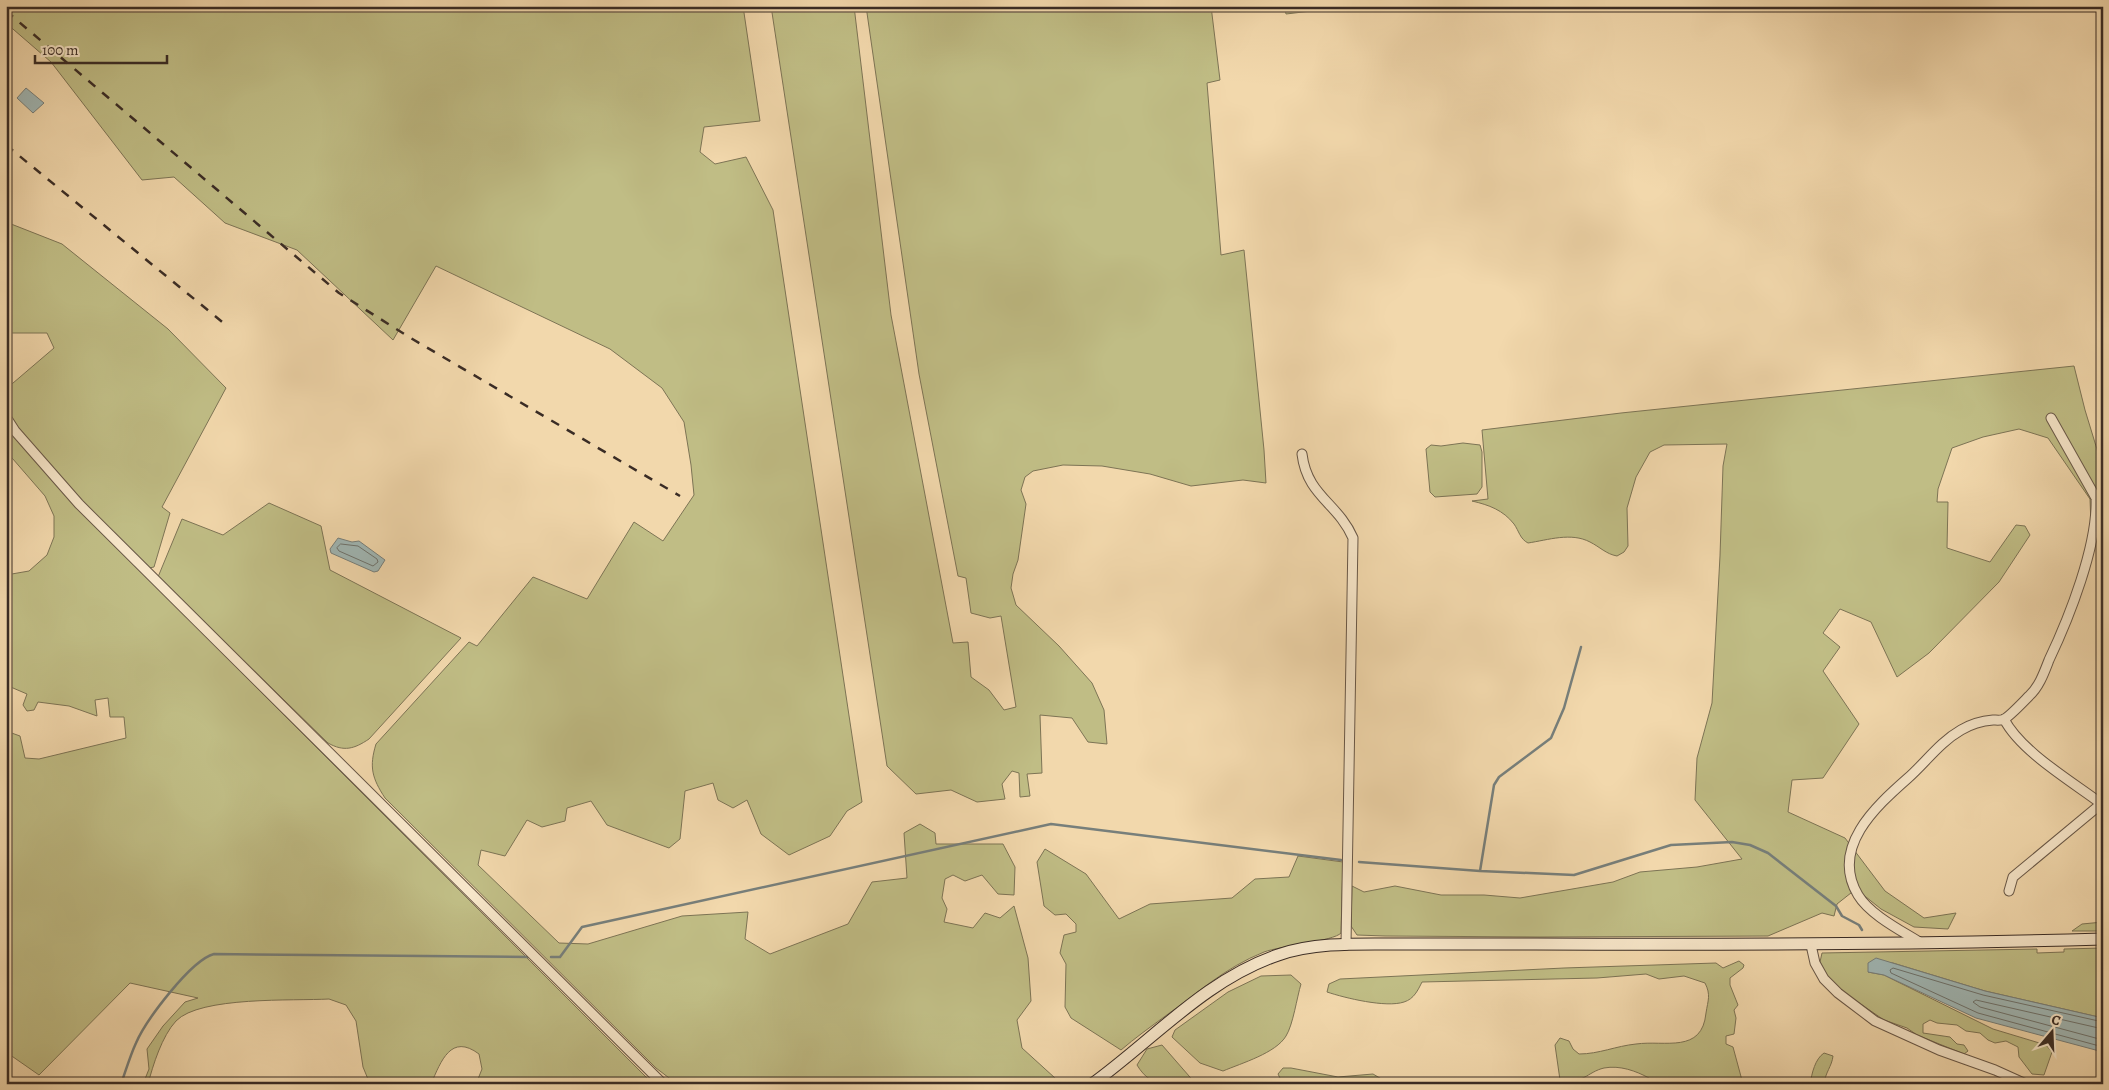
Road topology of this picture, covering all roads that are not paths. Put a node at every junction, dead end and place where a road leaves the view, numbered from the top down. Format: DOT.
graph roads {
  1 [pos="6,417"];
  2 [pos="2051,418"];
  3 [pos="1302,454"];
  4 [pos="2004,719"];
  5 [pos="2102,804"];
  6 [pos="2009,891"];
  7 [pos="2103,939"];
  8 [pos="1921,943"];
  9 [pos="1346,945"];
  10 [pos="1811,945"];
  11 [pos="663,1084"];
  12 [pos="1092,1084"];
  13 [pos="2026,1084"];
  1 -- 11 [label="street"];
  2 -- 4 [label="street"];
  3 -- 9 [label="street"];
  4 -- 5 [label="street"];
  4 -- 8 [label="street"];
  5 -- 6 [label="street"];
  7 -- 8 [label="main road"];
  8 -- 10 [label="main road"];
  9 -- 10 [label="main road"];
  9 -- 12 [label="main road"];
  10 -- 13 [label="street"];
}
